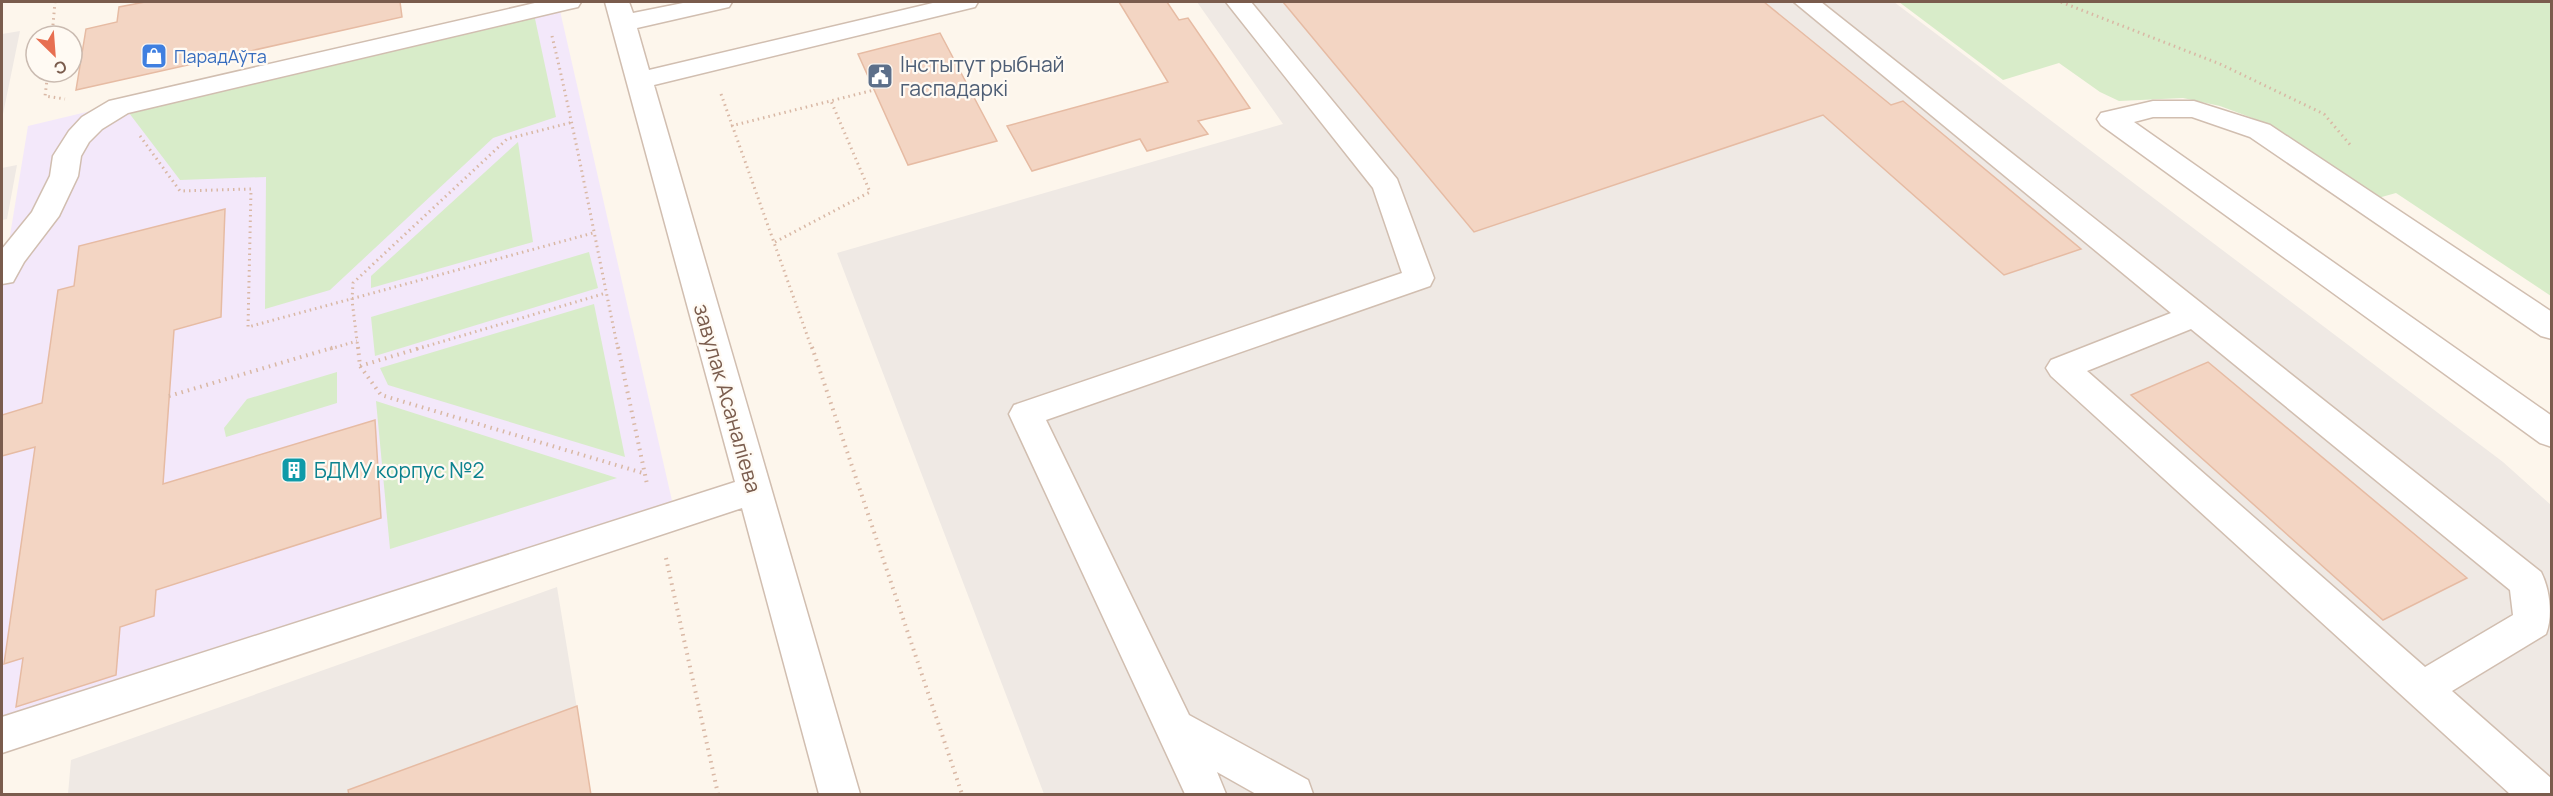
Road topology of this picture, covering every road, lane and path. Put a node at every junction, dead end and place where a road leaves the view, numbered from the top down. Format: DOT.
graph roads {
  1 [pos="56,2"];
  2 [pos="720,2"];
  3 [pos="966,2"];
  4 [pos="1238,2"];
  5 [pos="1806,2"];
  6 [pos="2061,2"];
  7 [pos="557,4"];
  8 [pos="482,11"];
  9 [pos="620,12"];
  10 [pos="53,24"];
  11 [pos="710,63"];
  12 [pos="639,80"];
  13 [pos="874,90"];
  14 [pos="831,101"];
  15 [pos="119,106"];
  16 [pos="573,122"];
  17 [pos="731,126"];
  18 [pos="2352,148"];
  19 [pos="593,233"];
  20 [pos="775,242"];
  21 [pos="2,274"];
  22 [pos="606,293"];
  23 [pos="352,300"];
  24 [pos="2196,315"];
  25 [pos="2552,328"];
  26 [pos="357,341"];
  27 [pos="360,366"];
  28 [pos="169,396"];
  29 [pos="2552,434"];
  30 [pos="643,473"];
  31 [pos="754,490"];
  32 [pos="658,521"];
  33 [pos="2422,688"];
  34 [pos="1174,727"];
  35 [pos="2,735"];
  36 [pos="717,795"];
  37 [pos="840,795"];
  38 [pos="962,795"];
  39 [pos="1206,795"];
  40 [pos="1293,795"];
  41 [pos="2540,795"];
  1 -- 10 [label="path"];
  2 -- 9 [label="street"];
  3 -- 11 [label="street"];
  4 -- 34 [label="street"];
  5 -- 24 [label="street"];
  6 -- 18 [label="path"];
  7 -- 8 [label="street"];
  7 -- 16 [label="path"];
  8 -- 15 [label="street"];
  9 -- 12 [label="street, завулак Асаналіева"];
  11 -- 12 [label="street"];
  11 -- 17 [label="path"];
  12 -- 31 [label="street, завулак Асаналіева"];
  13 -- 14 [label="path"];
  14 -- 17 [label="path"];
  14 -- 20 [label="path"];
  15 -- 21 [label="street"];
  15 -- 23 [label="path"];
  16 -- 19 [label="path"];
  16 -- 23 [label="path"];
  17 -- 20 [label="path"];
  19 -- 22 [label="path"];
  19 -- 23 [label="path"];
  20 -- 38 [label="path"];
  22 -- 27 [label="path"];
  22 -- 30 [label="path"];
  23 -- 26 [label="path"];
  24 -- 33 [label="street"];
  24 -- 33 [label="street"];
  25 -- 29 [label="street"];
  26 -- 27 [label="path"];
  26 -- 28 [label="path"];
  27 -- 30 [label="path"];
  30 -- 32 [label="path"];
  31 -- 32 [label="street"];
  31 -- 37 [label="street, завулак Асаналіева"];
  32 -- 35 [label="street"];
  32 -- 36 [label="path"];
  33 -- 41 [label="street"];
  34 -- 39 [label="street"];
  34 -- 40 [label="street"];
}
